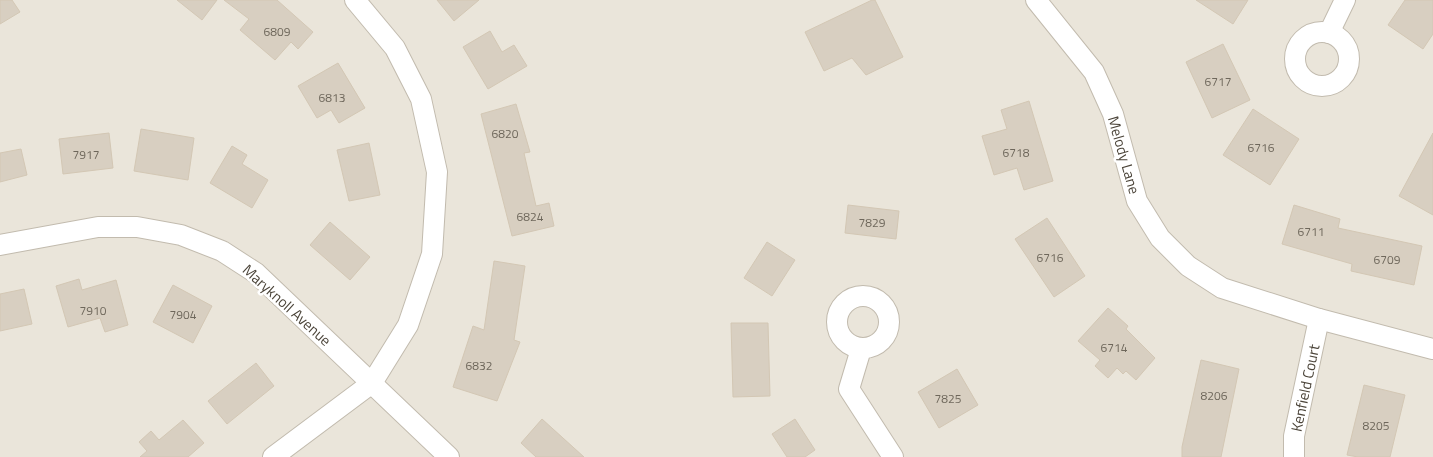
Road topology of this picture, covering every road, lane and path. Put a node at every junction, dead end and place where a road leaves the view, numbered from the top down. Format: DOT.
graph roads {
  1 [pos="355,0"];
  2 [pos="1036,0"];
  3 [pos="1345,0"];
  4 [pos="1329,33"];
  5 [pos="0,245"];
  6 [pos="1319,319"];
  7 [pos="861,349"];
  8 [pos="1433,349"];
  9 [pos="372,383"];
  10 [pos="273,457"];
  11 [pos="449,457"];
  12 [pos="893,457"];
  13 [pos="1294,457"];
  1 -- 9 [label="street"];
  2 -- 6 [label="street, Melody Lane"];
  3 -- 4 [label="street"];
  5 -- 9 [label="street, Maryknoll Avenue"];
  6 -- 8 [label="street, Melody Lane"];
  6 -- 13 [label="street, Kenfield Court"];
  7 -- 12 [label="street"];
  9 -- 10 [label="street"];
  9 -- 11 [label="street, Maryknoll Avenue"];
}
